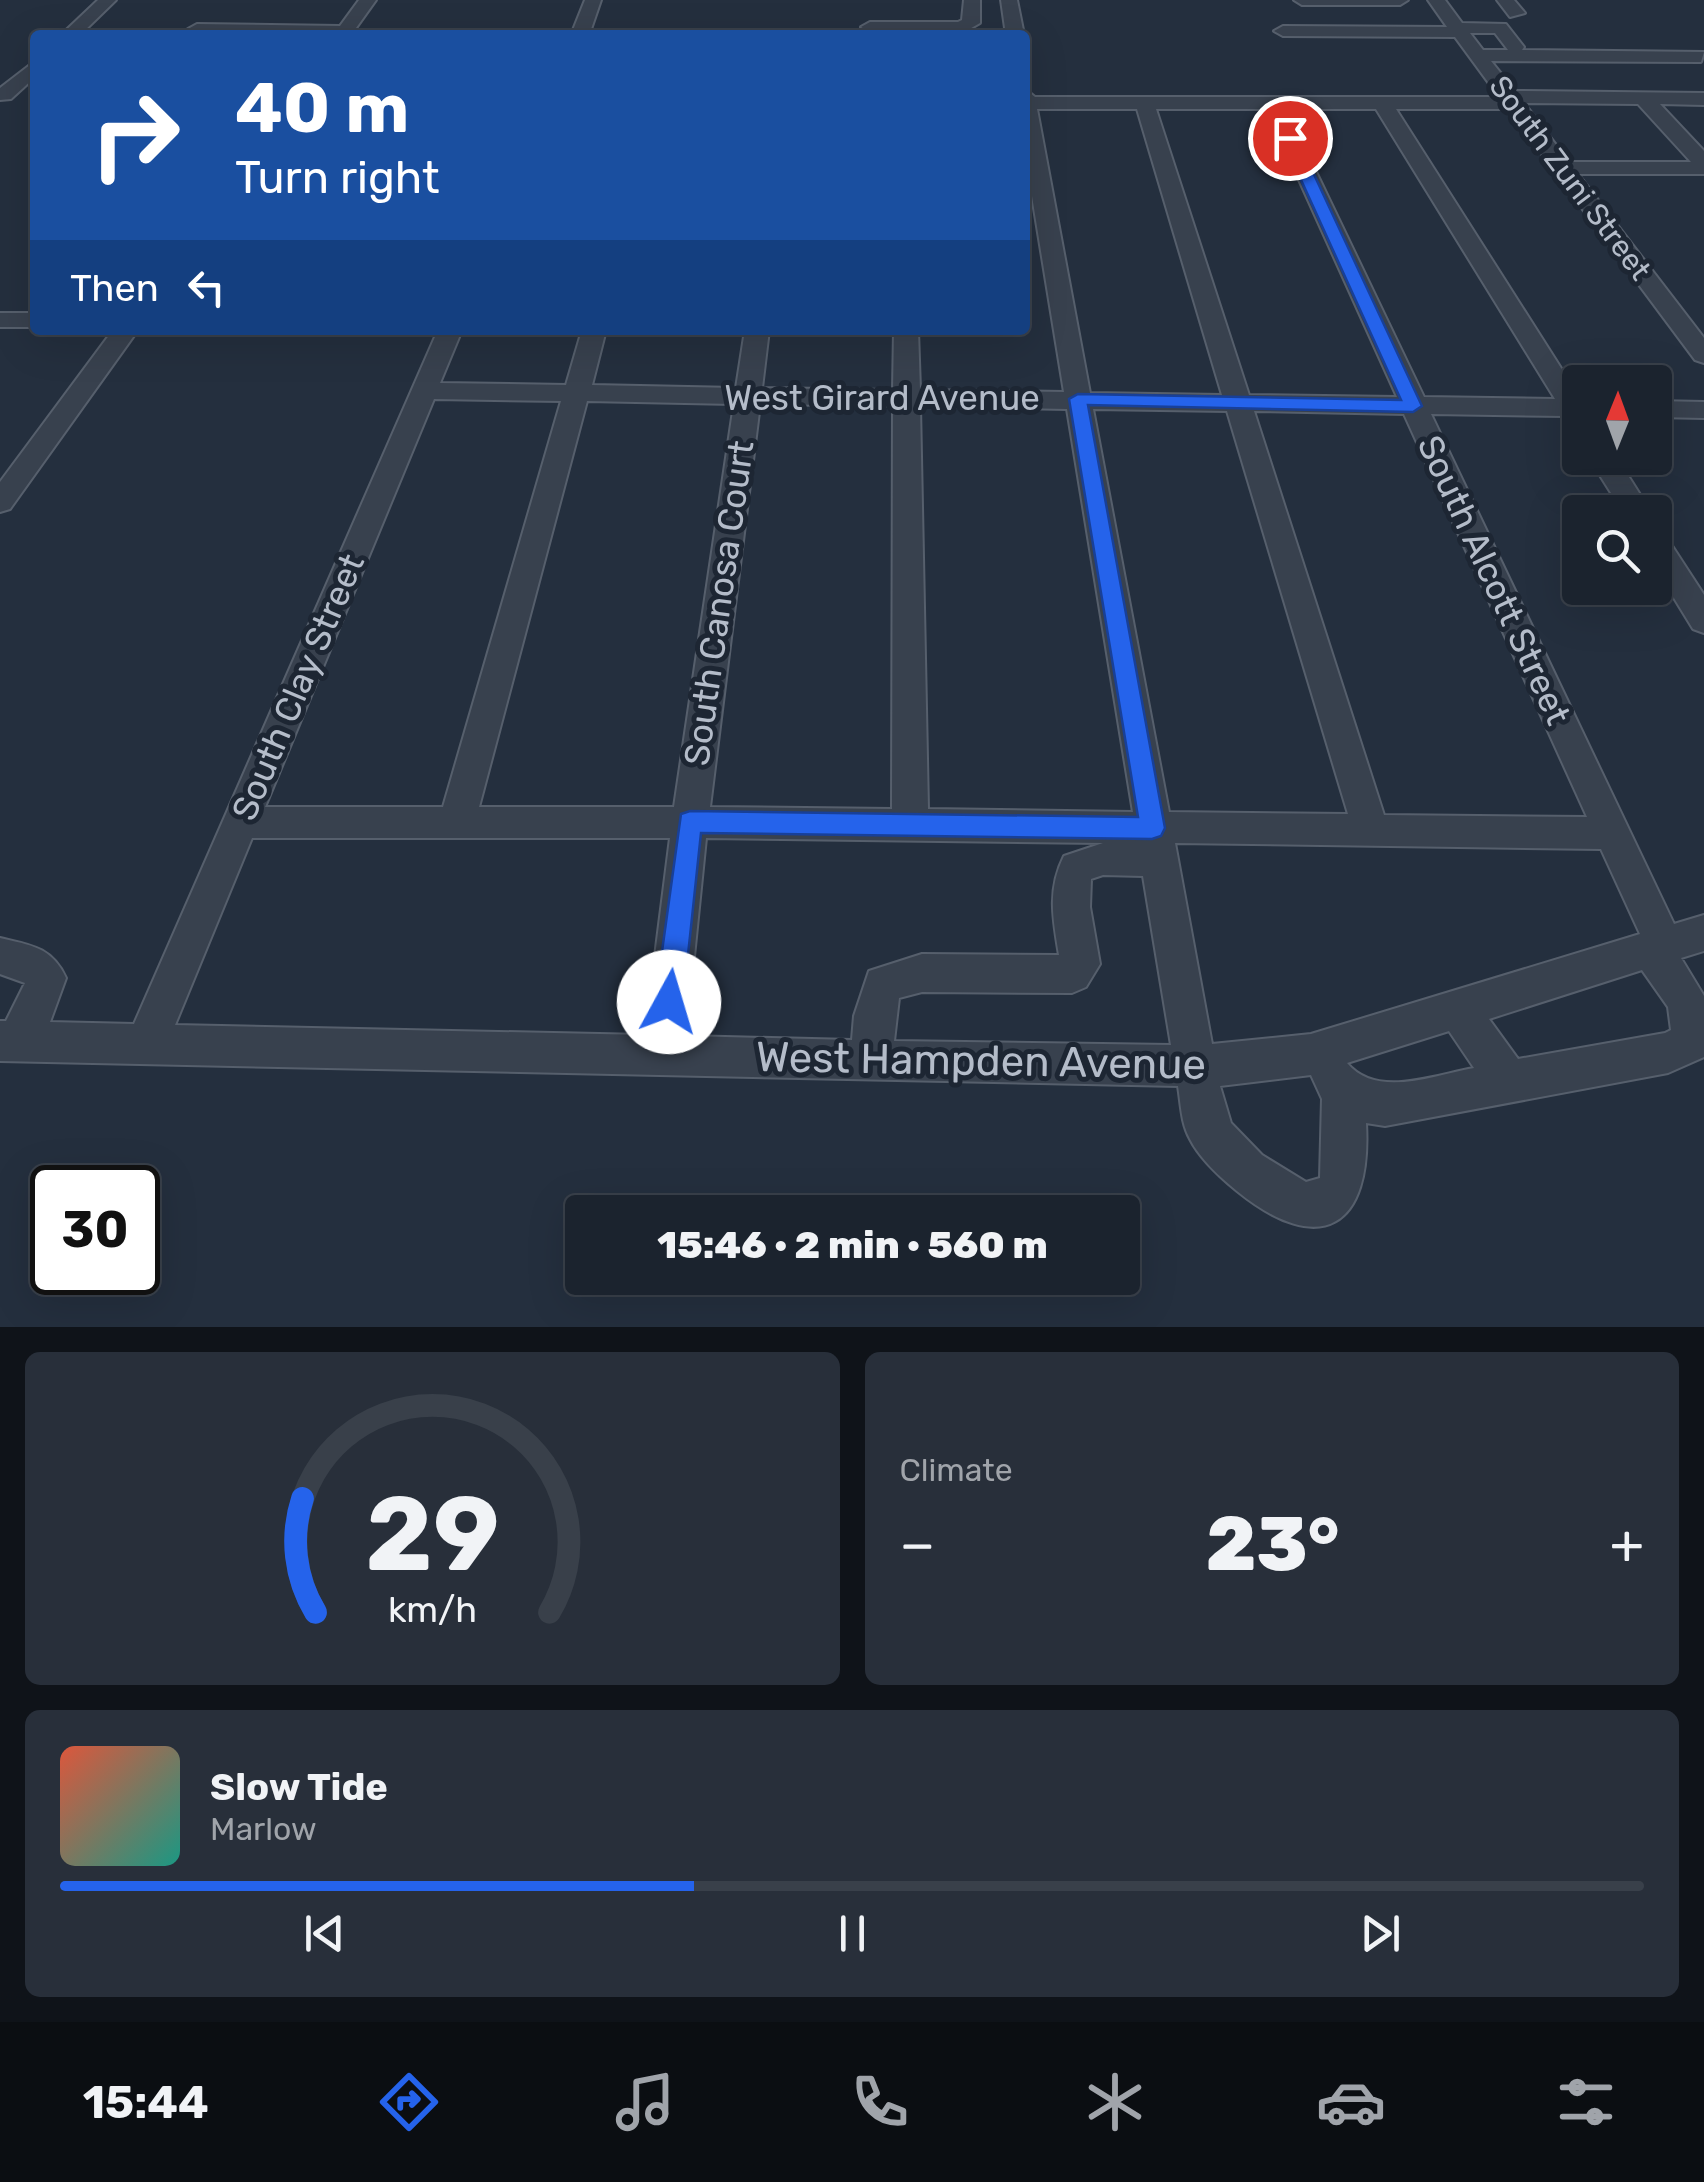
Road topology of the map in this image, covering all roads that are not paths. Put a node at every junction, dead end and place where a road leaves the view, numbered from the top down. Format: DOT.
graph roads {
  1 [pos="108,0"];
  2 [pos="368,0"];
  3 [pos="593,0"];
  4 [pos="972,0"];
  5 [pos="1009,0"];
  6 [pos="1302,0"];
  7 [pos="1400,0"];
  8 [pos="1436,0"];
  9 [pos="870,27"];
  10 [pos="197,29"];
  11 [pos="75,30"];
  12 [pos="234,30"];
  13 [pos="345,30"];
  14 [pos="582,30"];
  15 [pos="1014,30"];
  16 [pos="1458,30"];
  17 [pos="1284,31"];
  18 [pos="1520,51"];
  19 [pos="1477,55"];
  20 [pos="1554,56"];
  21 [pos="1700,57"];
  22 [pos="30,71"];
  23 [pos="2,95"];
  24 [pos="30,96"];
  25 [pos="1643,98"];
  26 [pos="1704,99"];
  27 [pos="1510,100"];
  28 [pos="1030,101"];
  29 [pos="1145,104"];
  30 [pos="1274,104"];
  31 [pos="1383,104"];
  32 [pos="1030,124"];
  33 [pos="1704,166"];
  34 [pos="1562,168"];
  35 [pos="0,320"];
  36 [pos="30,320"];
  37 [pos="122,335"];
  38 [pos="448,335"];
  39 [pos="592,335"];
  40 [pos="755,335"];
  41 [pos="906,335"];
  42 [pos="1704,355"];
  43 [pos="1562,387"];
  44 [pos="423,391"];
  45 [pos="574,394"];
  46 [pos="746,397"];
  47 [pos="906,398"];
  48 [pos="1078,399"];
  49 [pos="1238,402"];
  50 [pos="1413,406"];
  51 [pos="1672,410"];
  52 [pos="1704,410"];
  53 [pos="1562,411"];
  54 [pos="0,502"];
  55 [pos="1672,570"];
  56 [pos="1704,622"];
  57 [pos="690,822"];
  58 [pos="240,823"];
  59 [pos="457,823"];
  60 [pos="910,826"];
  61 [pos="1372,830"];
  62 [pos="1612,833"];
  63 [pos="1096,844"];
  64 [pos="1155,844"];
  65 [pos="1673,943"];
  66 [pos="0,956"];
  67 [pos="1459,1011"];
  68 [pos="1699,1024"];
  69 [pos="9,1041"];
  70 [pos="147,1044"];
  71 [pos="1316,1052"];
  72 [pos="663,1056"];
  73 [pos="872,1061"];
  74 [pos="1193,1066"];
  75 [pos="1508,1082"];
  76 [pos="1343,1092"];
  1 -- 11 [label="street"];
  2 -- 13 [label="street"];
  3 -- 14 [label="street"];
  4 -- 9 [label="street"];
  5 -- 15 [label="street"];
  6 -- 7 [label="street"];
  8 -- 16 [label="street, South Zuni Street"];
  10 -- 12 [label="street"];
  16 -- 17 [label="street"];
  16 -- 18 [label="street"];
  16 -- 19 [label="street, South Zuni Street"];
  18 -- 19 [label="street"];
  18 -- 20 [label="street"];
  18 -- 20 [label="street"];
  19 -- 27 [label="street, South Zuni Street"];
  20 -- 21 [label="street"];
  22 -- 23 [label="street"];
  23 -- 24 [label="street"];
  25 -- 26 [label="street"];
  25 -- 27 [label="street"];
  25 -- 33 [label="street"];
  27 -- 31 [label="street"];
  27 -- 34 [label="street, South Zuni Street"];
  28 -- 29 [label="street"];
  29 -- 30 [label="street"];
  29 -- 49 [label="street"];
  30 -- 31 [label="street"];
  30 -- 50 [label="street, South Alcott Street"];
  31 -- 43 [label="street"];
  32 -- 48 [label="street"];
  33 -- 34 [label="street"];
  34 -- 42 [label="street, South Zuni Street"];
  35 -- 36 [label="street"];
  37 -- 54 [label="street"];
  38 -- 44 [label="street, South Clay Street"];
  39 -- 45 [label="street"];
  40 -- 46 [label="street, South Canosa Court"];
  41 -- 47 [label="street"];
  44 -- 45 [label="street, West Girard Avenue"];
  44 -- 58 [label="street, South Clay Street"];
  45 -- 46 [label="street, West Girard Avenue"];
  45 -- 59 [label="street"];
  46 -- 47 [label="street, West Girard Avenue"];
  46 -- 57 [label="street, South Canosa Court"];
  47 -- 48 [label="street, West Girard Avenue"];
  47 -- 60 [label="street"];
  48 -- 49 [label="street, West Girard Avenue"];
  48 -- 64 [label="street"];
  49 -- 50 [label="street, West Girard Avenue"];
  49 -- 61 [label="street"];
  50 -- 53 [label="street, West Girard Avenue"];
  50 -- 62 [label="street, South Alcott Street"];
  51 -- 52 [label="street"];
  55 -- 56 [label="street"];
  57 -- 59 [label="street"];
  57 -- 60 [label="street"];
  57 -- 72 [label="street, South Canosa Court"];
  58 -- 59 [label="street"];
  58 -- 70 [label="street, South Clay Street"];
  60 -- 63 [label="street"];
  61 -- 62 [label="street"];
  61 -- 64 [label="street"];
  62 -- 65 [label="street, South Alcott Street"];
  63 -- 64 [label="street"];
  63 -- 73 [label="street"];
  64 -- 74 [label="street"];
  65 -- 67 [label="street, West Hampden Avenue"];
  65 -- 68 [label="street, South Alcott Street"];
  66 -- 69 [label="street"];
  67 -- 71 [label="street, West Hampden Avenue"];
  67 -- 75 [label="street"];
  68 -- 75 [label="street"];
  69 -- 70 [label="street, West Hampden Avenue"];
  70 -- 72 [label="street, West Hampden Avenue"];
  71 -- 74 [label="street, West Hampden Avenue"];
  71 -- 76 [label="street"];
  72 -- 73 [label="street, West Hampden Avenue"];
  73 -- 74 [label="street, West Hampden Avenue"];
  74 -- 76 [label="street"];
  75 -- 76 [label="street"];
}
